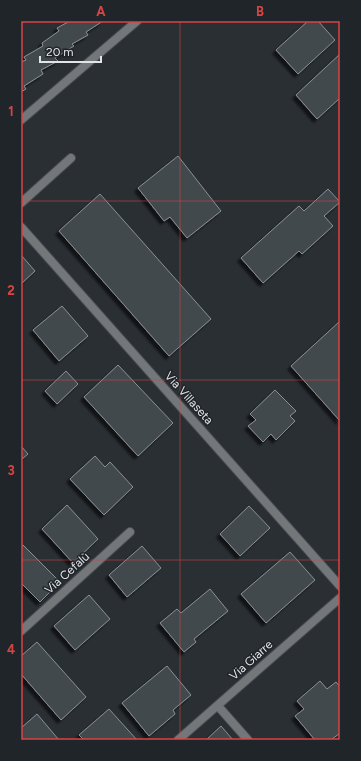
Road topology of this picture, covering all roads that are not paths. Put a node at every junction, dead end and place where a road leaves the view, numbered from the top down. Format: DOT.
graph roads {
  1 [pos="138,21"];
  2 [pos="21,120"];
  3 [pos="71,158"];
  4 [pos="21,203"];
  5 [pos="21,227"];
  6 [pos="130,532"];
  7 [pos="340,586"];
  8 [pos="340,598"];
  9 [pos="21,631"];
  10 [pos="218,706"];
  11 [pos="178,740"];
  12 [pos="248,740"];
  1 -- 2 [label="street"];
  3 -- 4 [label="street"];
  5 -- 7 [label="street, Via Villaseta"];
  6 -- 9 [label="street, Via Cefalù"];
  8 -- 10 [label="street, Via Giarre"];
  10 -- 11 [label="street, Via Giarre"];
  10 -- 12 [label="street"];
}
